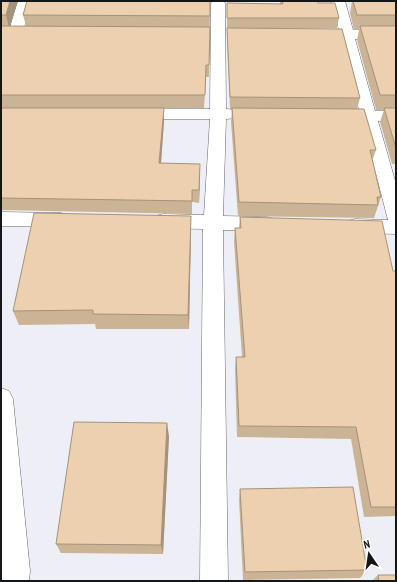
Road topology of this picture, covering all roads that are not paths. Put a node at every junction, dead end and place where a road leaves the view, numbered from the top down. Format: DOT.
graph roads {
  1 [pos="25,1"];
  2 [pos="338,1"];
  3 [pos="218,3"];
  4 [pos="8,33"];
  5 [pos="30,34"];
  6 [pos="202,34"];
  7 [pos="218,34"];
  8 [pos="233,34"];
  9 [pos="302,34"];
  10 [pos="347,34"];
  11 [pos="396,35"];
  12 [pos="117,114"];
  13 [pos="218,114"];
  14 [pos="250,114"];
  15 [pos="322,115"];
  16 [pos="369,116"];
  17 [pos="396,116"];
  18 [pos="396,218"];
  19 [pos="1,219"];
  20 [pos="80,220"];
  21 [pos="142,221"];
  22 [pos="213,222"];
  23 [pos="285,224"];
  24 [pos="340,225"];
  25 [pos="396,226"];
  26 [pos="1,399"];
  27 [pos="15,581"];
  28 [pos="214,581"];
  1 -- 4 [label="street"];
  2 -- 10 [label="street"];
  3 -- 7 [label="street"];
  4 -- 5 [label="street"];
  6 -- 7 [label="street"];
  7 -- 8 [label="street"];
  7 -- 13 [label="street"];
  9 -- 10 [label="street"];
  10 -- 11 [label="street"];
  10 -- 16 [label="street"];
  12 -- 13 [label="street"];
  13 -- 14 [label="street"];
  13 -- 22 [label="street"];
  15 -- 16 [label="street"];
  16 -- 17 [label="street"];
  16 -- 18 [label="street"];
  19 -- 20 [label="street"];
  21 -- 22 [label="street"];
  22 -- 23 [label="street"];
  22 -- 28 [label="street"];
  24 -- 25 [label="street"];
  26 -- 27 [label="street"];
}
